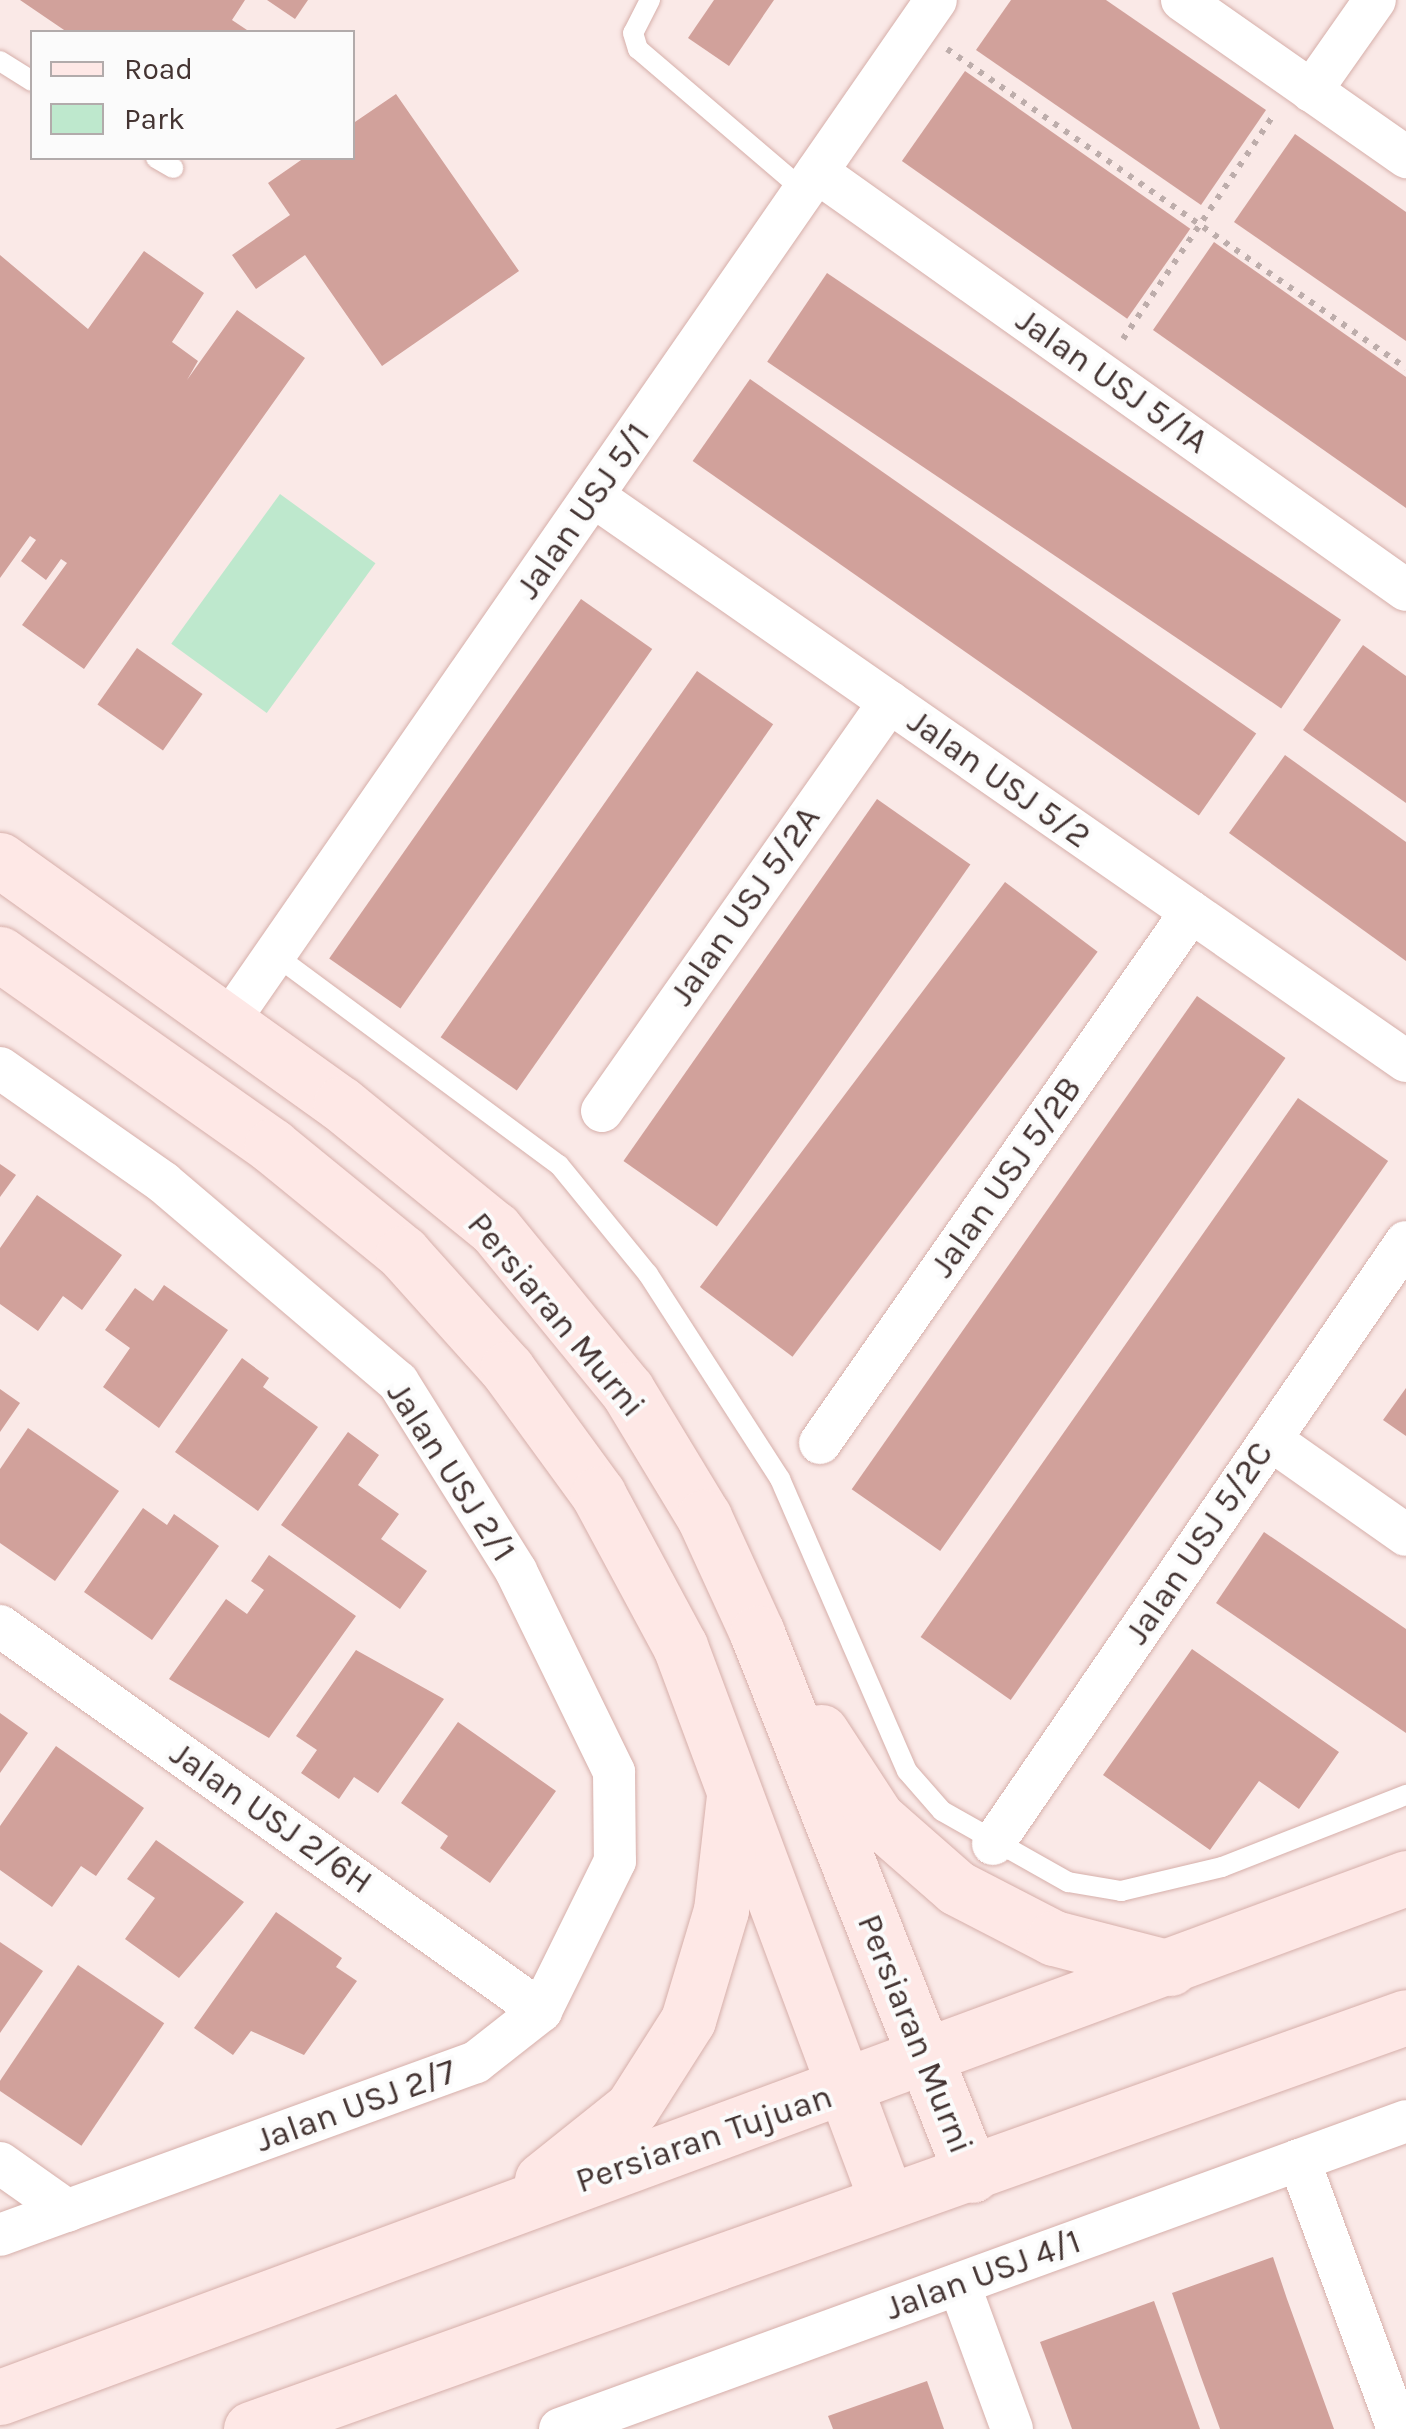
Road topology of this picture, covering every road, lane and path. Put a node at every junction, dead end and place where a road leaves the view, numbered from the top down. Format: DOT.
graph roads {
  1 [pos="650,0"];
  2 [pos="1182,0"];
  3 [pos="1375,0"];
  4 [pos="926,14"];
  5 [pos="0,61"];
  6 [pos="30,80"];
  7 [pos="1304,86"];
  8 [pos="1406,158"];
  9 [pos="811,181"];
  10 [pos="1200,225"];
  11 [pos="1406,368"];
  12 [pos="1100,373"];
  13 [pos="593,496"];
  14 [pos="1406,590"];
  15 [pos="889,702"];
  16 [pos="0,860"];
  17 [pos="1191,912"];
  18 [pos="0,954"];
  19 [pos="275,955"];
  20 [pos="228,1022"];
  21 [pos="1406,1061"];
  22 [pos="0,1068"];
  23 [pos="602,1110"];
  24 [pos="1406,1242"];
  25 [pos="1270,1440"];
  26 [pos="820,1443"];
  27 [pos="1406,1535"];
  28 [pos="0,1626"];
  29 [pos="757,1633"];
  30 [pos="735,1786"];
  31 [pos="1406,1795"];
  32 [pos="993,1844"];
  33 [pos="615,1861"];
  34 [pos="1406,1878"];
  35 [pos="1170,1968"];
  36 [pos="541,2011"];
  37 [pos="1406,2017"];
  38 [pos="923,2059"];
  39 [pos="848,2089"];
  40 [pos="1406,2122"];
  41 [pos="1299,2160"];
  42 [pos="0,2163"];
  43 [pos="972,2175"];
  44 [pos="888,2201"];
  45 [pos="508,2207"];
  46 [pos="68,2210"];
  47 [pos="0,2235"];
  48 [pos="959,2284"];
  49 [pos="0,2396"];
  50 [pos="617,2419"];
  51 [pos="251,2429"];
  52 [pos="560,2429"];
  53 [pos="1012,2429"];
  54 [pos="1398,2429"];
  1 -- 9 [label="lane"];
  2 -- 7 [label="street"];
  3 -- 7 [label="street"];
  4 -- 9 [label="street, Jalan USJ 5/1"];
  4 -- 10 [label="path"];
  5 -- 6 [label="lane"];
  7 -- 8 [label="street"];
  7 -- 10 [label="path"];
  9 -- 12 [label="street, Jalan USJ 5/1A"];
  9 -- 13 [label="street, Jalan USJ 5/1"];
  10 -- 11 [label="path"];
  10 -- 12 [label="path"];
  12 -- 14 [label="street, Jalan USJ 5/1A"];
  13 -- 15 [label="street, Jalan USJ 5/2"];
  13 -- 19 [label="street, Jalan USJ 5/1"];
  15 -- 17 [label="street, Jalan USJ 5/2"];
  15 -- 23 [label="street, Jalan USJ 5/2A"];
  16 -- 20 [label="main road, Persiaran Murni"];
  17 -- 21 [label="street, Jalan USJ 5/2"];
  17 -- 26 [label="street, Jalan USJ 5/2B"];
  18 -- 30 [label="main road, Persiaran Murni"];
  19 -- 20 [label="street, Jalan USJ 5/1"];
  19 -- 32 [label="lane"];
  20 -- 29 [label="main road, Persiaran Murni"];
  22 -- 33 [label="street, Jalan USJ 2/1"];
  24 -- 25 [label="street, Jalan USJ 5/2C"];
  25 -- 27 [label="street"];
  25 -- 32 [label="street, Jalan USJ 5/2C"];
  28 -- 36 [label="street, Jalan USJ 2/6H"];
  29 -- 35 [label="main road"];
  29 -- 38 [label="main road, Persiaran Murni"];
  30 -- 39 [label="main road, Persiaran Murni"];
  30 -- 45 [label="main road"];
  31 -- 32 [label="lane"];
  33 -- 36 [label="street, Jalan USJ 2/7"];
  34 -- 35 [label="main road, Persiaran Tujuan"];
  35 -- 38 [label="main road, Persiaran Tujuan"];
  36 -- 46 [label="street, Jalan USJ 2/7"];
  37 -- 43 [label="main road"];
  38 -- 39 [label="main road, Persiaran Tujuan"];
  38 -- 43 [label="main road, Persiaran Murni"];
  39 -- 44 [label="main road, Persiaran Murni"];
  39 -- 45 [label="main road, Persiaran Tujuan"];
  40 -- 41 [label="street, Jalan USJ 4/1"];
  41 -- 48 [label="street, Jalan USJ 4/1"];
  41 -- 54 [label="street"];
  42 -- 46 [label="street"];
  43 -- 44 [label="main road"];
  44 -- 51 [label="main road"];
  45 -- 49 [label="main road, Persiaran Tujuan"];
  46 -- 47 [label="street, Jalan USJ 2/7"];
  48 -- 50 [label="street, Jalan USJ 4/1"];
  48 -- 53 [label="street"];
  50 -- 52 [label="street, Jalan USJ 4/1"];
}
